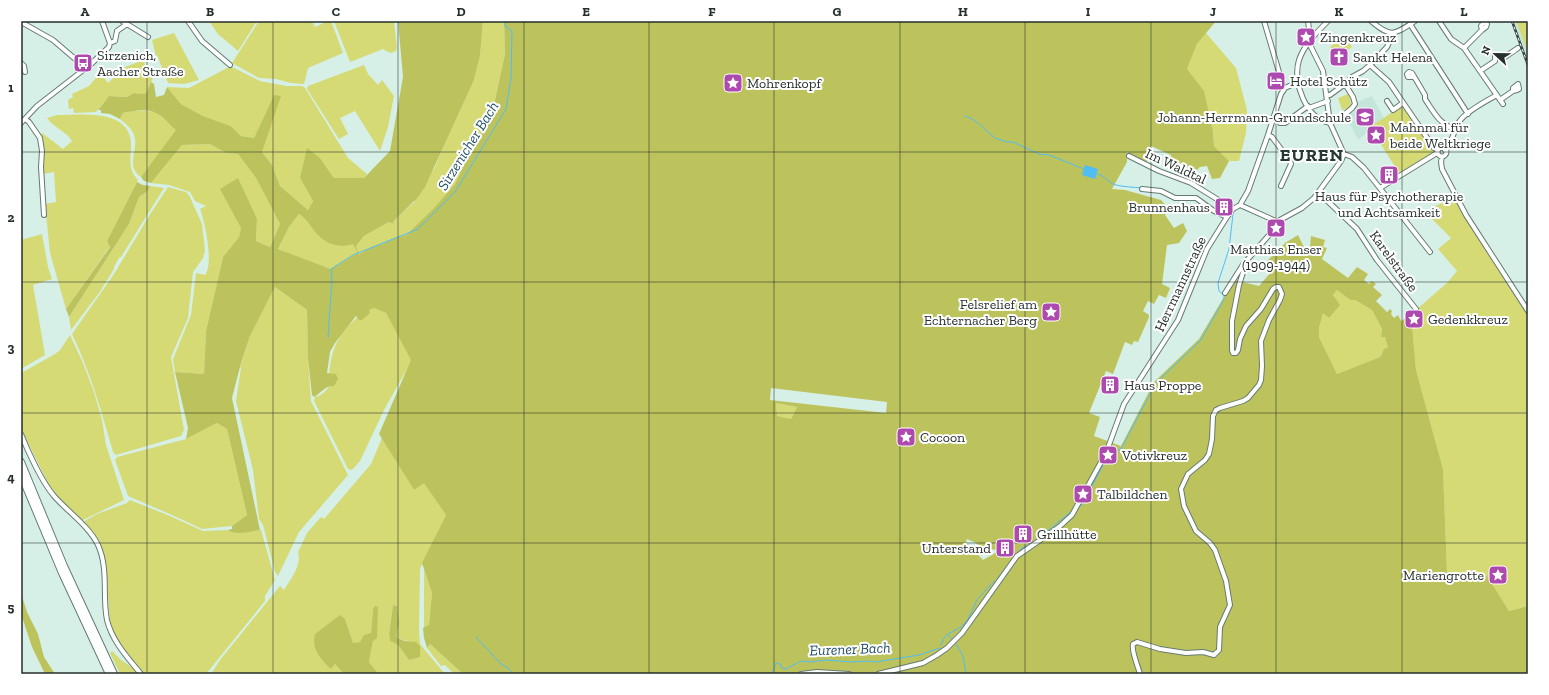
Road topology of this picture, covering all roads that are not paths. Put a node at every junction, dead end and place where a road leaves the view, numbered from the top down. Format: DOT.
graph roads {
  1 [pos="102,21"];
  2 [pos="122,21"];
  3 [pos="188,21"];
  4 [pos="1264,21"];
  5 [pos="1313,21"];
  6 [pos="1328,21"];
  7 [pos="1371,21"];
  8 [pos="1415,21"];
  9 [pos="1439,21"];
  10 [pos="21,22"];
  11 [pos="1485,22"];
  12 [pos="1308,23"];
  13 [pos="127,24"];
  14 [pos="1410,24"];
  15 [pos="1392,34"];
  16 [pos="148,37"];
  17 [pos="1309,43"];
  18 [pos="110,44"];
  19 [pos="1464,48"];
  20 [pos="1518,48"];
  21 [pos="21,63"];
  22 [pos="230,65"];
  23 [pos="1370,65"];
  24 [pos="84,69"];
  25 [pos="25,72"];
  26 [pos="1480,72"];
  27 [pos="1414,77"];
  28 [pos="1298,82"];
  29 [pos="1345,84"];
  30 [pos="1284,90"];
  31 [pos="1513,91"];
  32 [pos="1327,95"];
  33 [pos="1497,95"];
  34 [pos="1328,101"];
  35 [pos="1387,102"];
  36 [pos="1403,103"];
  37 [pos="1309,107"];
  38 [pos="1468,114"];
  39 [pos="23,121"];
  40 [pos="1280,123"];
  41 [pos="1330,123"];
  42 [pos="1456,130"];
  43 [pos="1268,135"];
  44 [pos="1446,150"];
  45 [pos="1438,152"];
  46 [pos="1344,153"];
  47 [pos="1129,156"];
  48 [pos="1442,157"];
  49 [pos="1281,186"];
  50 [pos="1380,188"];
  51 [pos="1142,189"];
  52 [pos="1319,193"];
  53 [pos="1240,205"];
  54 [pos="1233,209"];
  55 [pos="44,215"];
  56 [pos="1227,217"];
  57 [pos="1278,222"];
  58 [pos="1430,252"];
  59 [pos="1247,260"];
  60 [pos="1225,293"];
  61 [pos="1416,309"];
  62 [pos="1528,311"];
  63 [pos="21,434"];
  64 [pos="21,462"];
  65 [pos="21,475"];
  66 [pos="109,674"];
  67 [pos="114,674"];
  68 [pos="141,674"];
  69 [pos="801,674"];
  70 [pos="849,674"];
  71 [pos="878,674"];
  72 [pos="1140,674"];
  1 -- 18 [label="street"];
  2 -- 13 [label="street"];
  3 -- 22 [label="street"];
  4 -- 30 [label="street"];
  5 -- 12 [label="street"];
  6 -- 17 [label="street"];
  7 -- 15 [label="street"];
  8 -- 14 [label="street"];
  9 -- 19 [label="street"];
  10 -- 24 [label="street"];
  11 -- 19 [label="street"];
  12 -- 17 [label="street"];
  13 -- 16 [label="street"];
  13 -- 18 [label="street"];
  14 -- 15 [label="street"];
  14 -- 38 [label="street"];
  15 -- 23 [label="street"];
  17 -- 28 [label="street"];
  17 -- 32 [label="street"];
  18 -- 24 [label="street"];
  19 -- 26 [label="street"];
  20 -- 26 [label="street"];
  21 -- 25 [label="street"];
  23 -- 29 [label="street"];
  23 -- 36 [label="street"];
  24 -- 39 [label="street"];
  26 -- 33 [label="street"];
  27 -- 42 [label="street"];
  28 -- 30 [label="street"];
  28 -- 37 [label="street"];
  29 -- 32 [label="street"];
  29 -- 41 [label="street"];
  30 -- 43 [label="street"];
  31 -- 33 [label="street"];
  32 -- 34 [label="street"];
  33 -- 38 [label="street"];
  34 -- 37 [label="street"];
  34 -- 41 [label="street"];
  35 -- 36 [label="street"];
  36 -- 45 [label="street"];
  37 -- 40 [label="street"];
  37 -- 41 [label="street"];
  38 -- 42 [label="street"];
  39 -- 55 [label="street"];
  41 -- 46 [label="street"];
  42 -- 44 [label="street"];
  43 -- 49 [label="street"];
  43 -- 53 [label="street"];
  44 -- 45 [label="street"];
  44 -- 48 [label="street"];
  45 -- 48 [label="street"];
  45 -- 50 [label="street"];
  46 -- 50 [label="street"];
  46 -- 52 [label="street"];
  47 -- 54 [label="street, Im Waldtal"];
  48 -- 62 [label="street"];
  50 -- 58 [label="street"];
  51 -- 56 [label="street"];
  52 -- 57 [label="street"];
  52 -- 61 [label="street, Karelstraße"];
  53 -- 54 [label="street, Herrmannstraße"];
  53 -- 57 [label="street"];
  54 -- 56 [label="street, Herrmannstraße"];
  56 -- 71 [label="street, Herrmannstraße"];
  57 -- 59 [label="street"];
  59 -- 60 [label="street"];
  59 -- 72 [label="street"];
  63 -- 68 [label="street"];
  64 -- 67 [label="highway"];
  65 -- 66 [label="highway"];
  69 -- 70 [label="street"];
}
